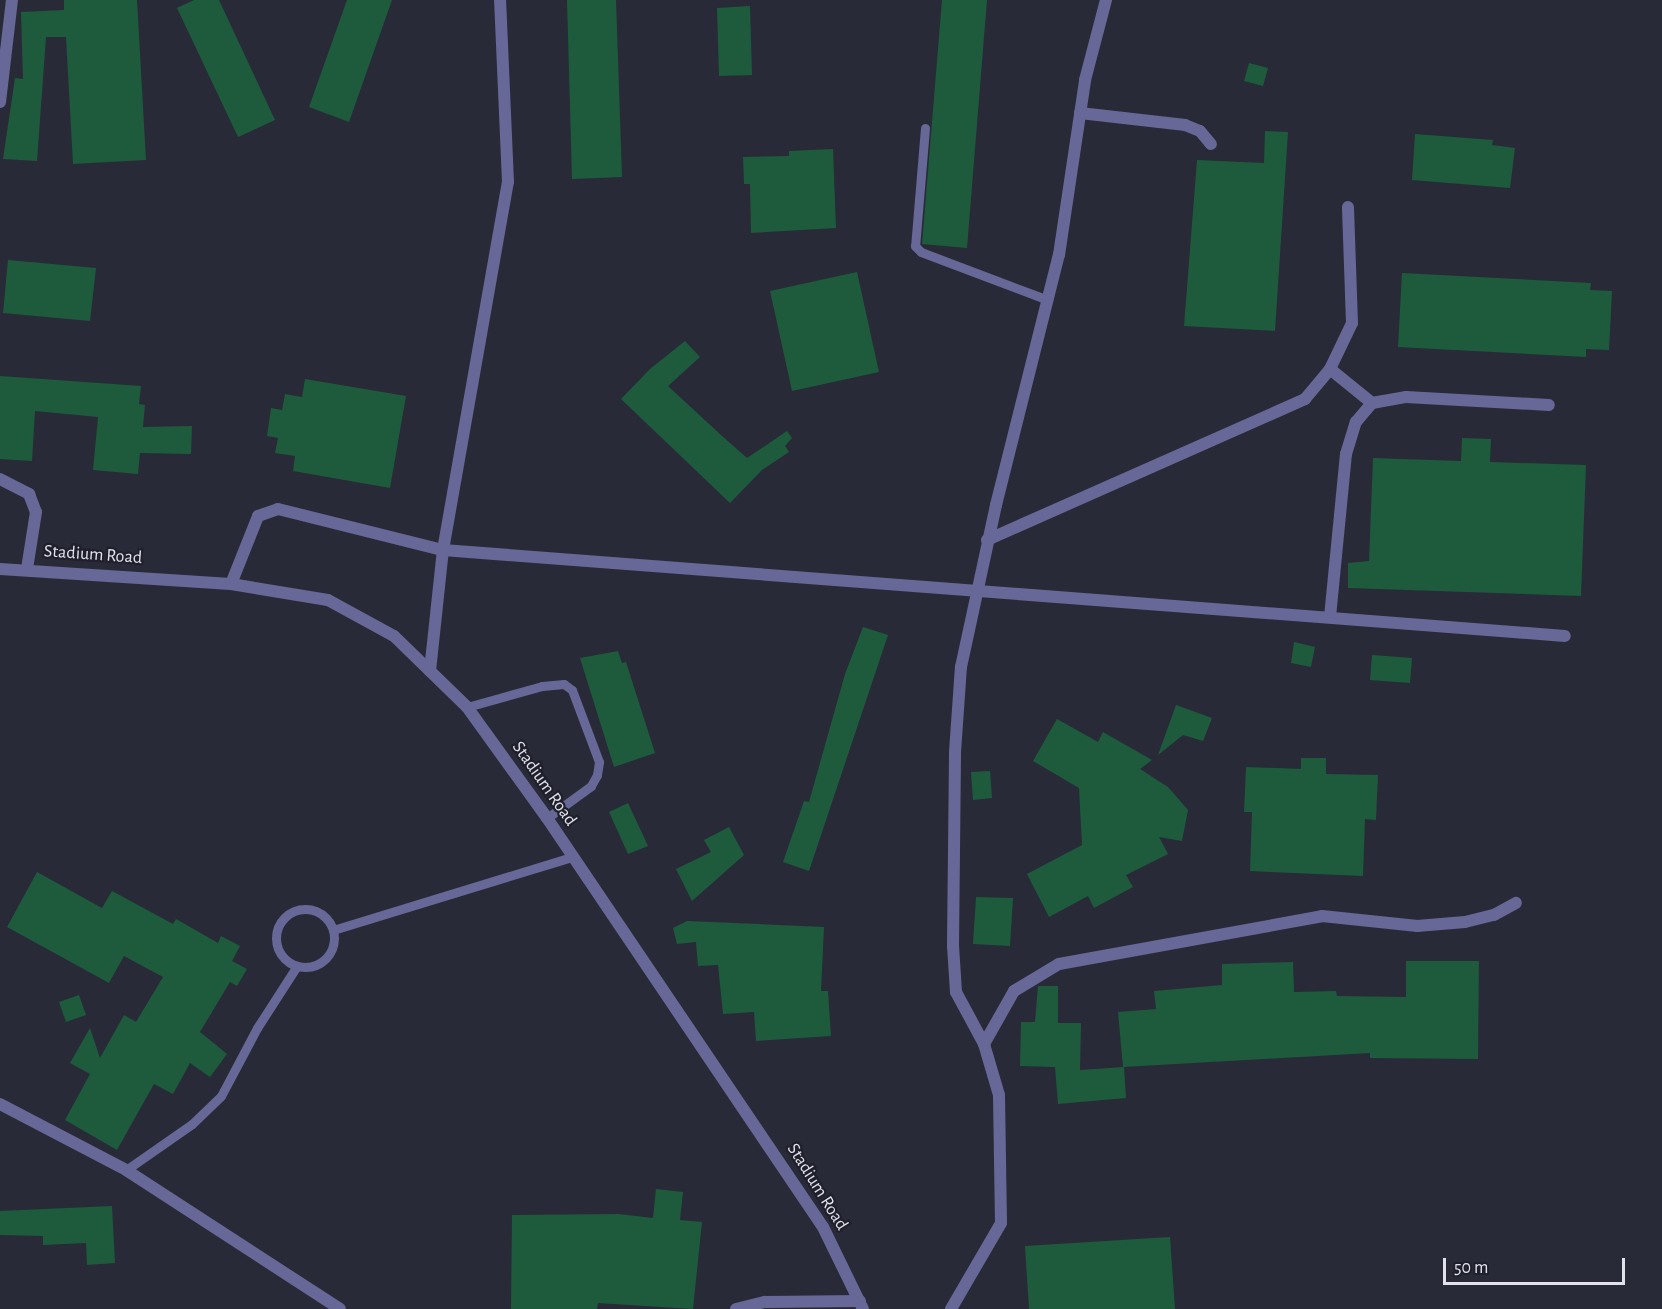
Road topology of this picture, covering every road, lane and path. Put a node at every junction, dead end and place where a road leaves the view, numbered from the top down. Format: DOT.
graph roads {
  1 [pos="12,0"];
  2 [pos="500,0"];
  3 [pos="1106,0"];
  4 [pos="0,102"];
  5 [pos="1080,113"];
  6 [pos="925,128"];
  7 [pos="1211,144"];
  8 [pos="1348,207"];
  9 [pos="1048,300"];
  10 [pos="1330,369"];
  11 [pos="1371,403"];
  12 [pos="1549,405"];
  13 [pos="0,479"];
  14 [pos="987,540"];
  15 [pos="443,550"];
  16 [pos="27,568"];
  17 [pos="0,569"];
  18 [pos="231,584"];
  19 [pos="976,590"];
  20 [pos="1330,617"];
  21 [pos="1564,636"];
  22 [pos="430,671"];
  23 [pos="467,707"];
  24 [pos="547,818"];
  25 [pos="572,857"];
  26 [pos="1516,903"];
  27 [pos="333,930"];
  28 [pos="297,966"];
  29 [pos="984,1044"];
  30 [pos="0,1104"];
  31 [pos="126,1170"];
  32 [pos="861,1305"];
  33 [pos="340,1309"];
  34 [pos="736,1309"];
  35 [pos="951,1309"];
  1 -- 4 [label="street"];
  2 -- 15 [label="street"];
  3 -- 5 [label="street"];
  5 -- 7 [label="street"];
  5 -- 9 [label="street"];
  6 -- 9 [label="lane"];
  8 -- 10 [label="street"];
  9 -- 14 [label="street"];
  10 -- 11 [label="street"];
  10 -- 14 [label="street"];
  11 -- 12 [label="street"];
  11 -- 20 [label="street"];
  13 -- 16 [label="street"];
  14 -- 19 [label="street"];
  15 -- 18 [label="street"];
  15 -- 19 [label="street"];
  15 -- 22 [label="street"];
  16 -- 17 [label="street, Stadium Road"];
  16 -- 18 [label="street, Stadium Road"];
  18 -- 22 [label="street, Stadium Road"];
  19 -- 20 [label="street"];
  19 -- 29 [label="street"];
  20 -- 21 [label="street"];
  22 -- 23 [label="street, Stadium Road"];
  23 -- 24 [label="street, Stadium Road"];
  23 -- 24 [label="lane"];
  24 -- 25 [label="street, Stadium Road"];
  25 -- 27 [label="lane"];
  25 -- 32 [label="street, Stadium Road"];
  26 -- 29 [label="street"];
  27 -- 28 [label="lane"];
  27 -- 28 [label="lane"];
  28 -- 31 [label="lane"];
  29 -- 35 [label="street"];
  30 -- 31 [label="street"];
  31 -- 33 [label="street"];
  32 -- 34 [label="street"];
}
